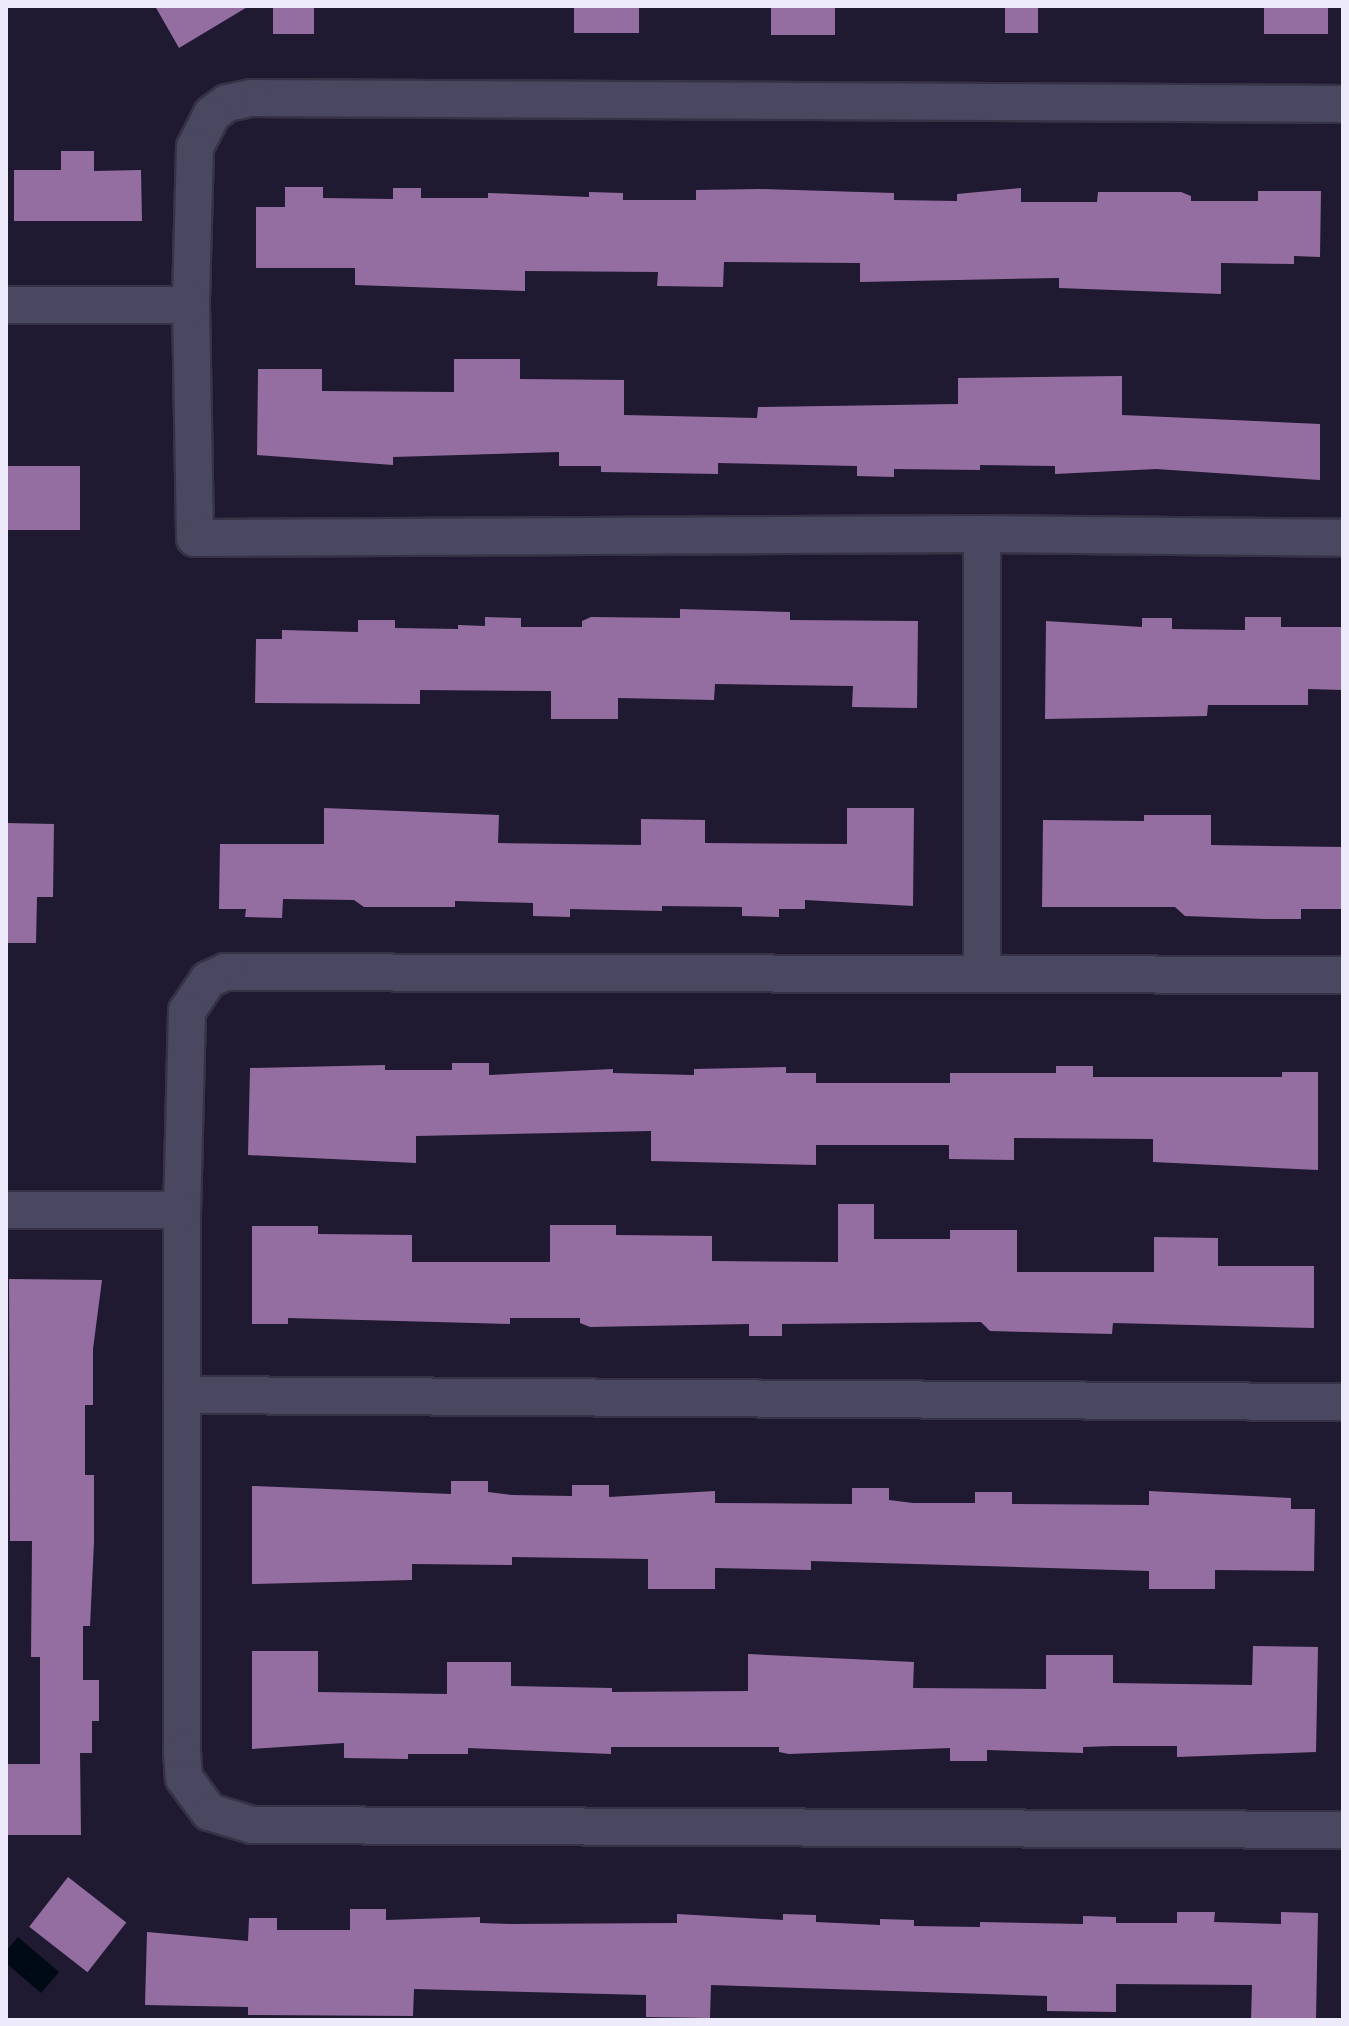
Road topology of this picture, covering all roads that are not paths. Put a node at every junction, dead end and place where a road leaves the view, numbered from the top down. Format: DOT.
graph roads {
  1 [pos="1343,104"];
  2 [pos="6,305"];
  3 [pos="191,305"];
  4 [pos="982,534"];
  5 [pos="1343,538"];
  6 [pos="982,973"];
  7 [pos="1343,975"];
  8 [pos="6,1210"];
  9 [pos="182,1210"];
  10 [pos="184,1395"];
  11 [pos="1343,1402"];
  12 [pos="1343,1830"];
  1 -- 3 [label="street"];
  2 -- 3 [label="street"];
  3 -- 4 [label="street"];
  4 -- 5 [label="street"];
  4 -- 6 [label="street"];
  6 -- 7 [label="street"];
  6 -- 9 [label="street"];
  8 -- 9 [label="street"];
  9 -- 10 [label="street"];
  10 -- 11 [label="street"];
  10 -- 12 [label="street"];
}
